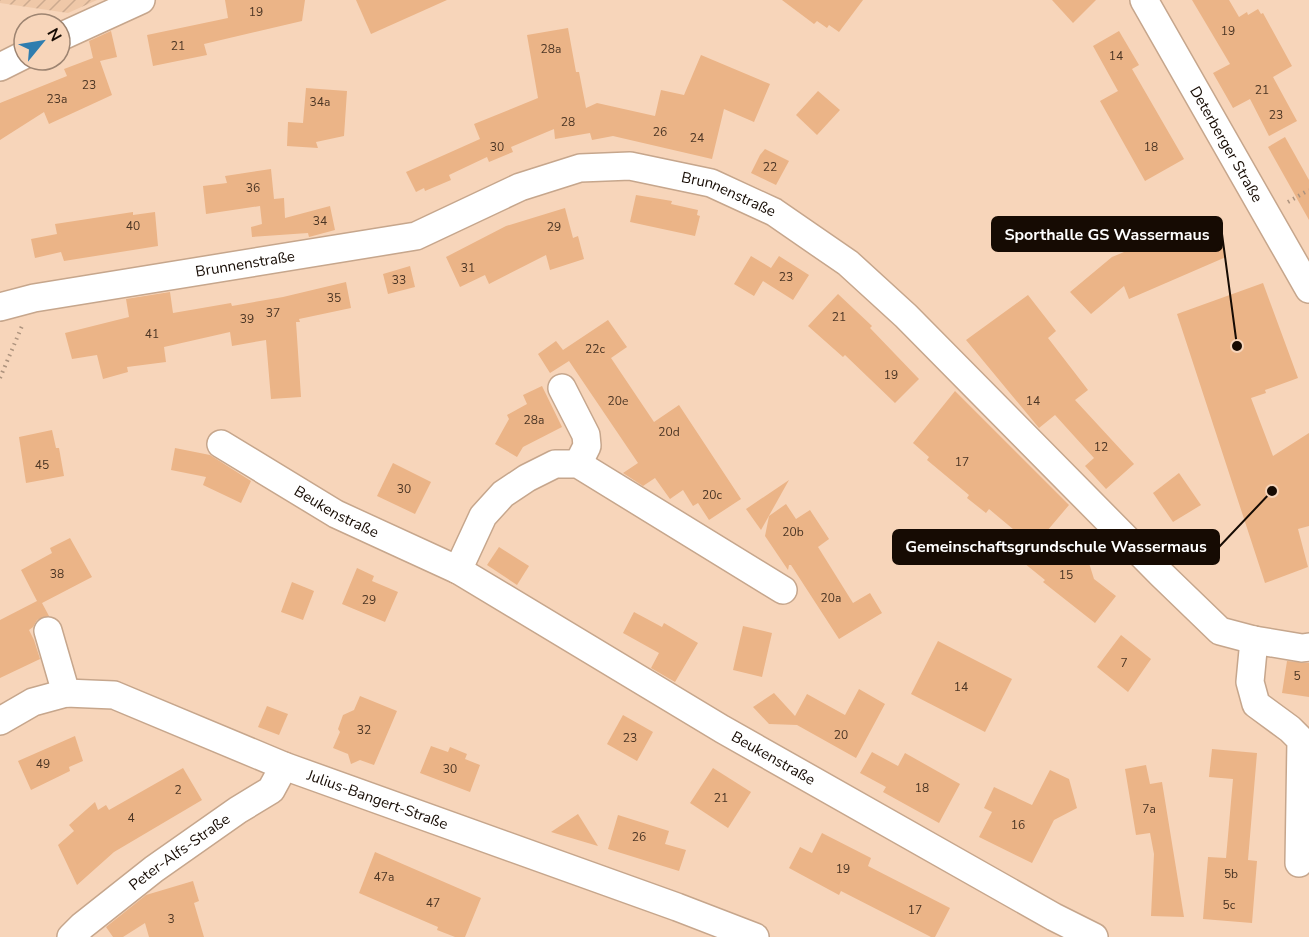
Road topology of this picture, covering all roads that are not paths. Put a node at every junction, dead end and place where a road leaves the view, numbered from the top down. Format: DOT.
graph roads {
  1 [pos="141,0"];
  2 [pos="1144,0"];
  3 [pos="72,32"];
  4 [pos="1309,289"];
  5 [pos="0,307"];
  6 [pos="562,388"];
  7 [pos="220,444"];
  8 [pos="578,464"];
  9 [pos="458,570"];
  10 [pos="783,590"];
  11 [pos="48,631"];
  12 [pos="1254,640"];
  13 [pos="1309,647"];
  14 [pos="66,693"];
  15 [pos="0,721"];
  16 [pos="284,766"];
  17 [pos="1299,863"];
  18 [pos="71,937"];
  19 [pos="755,937"];
  20 [pos="1094,937"];
  1 -- 3 [label="street"];
  2 -- 4 [label="street, Deterberger Straße"];
  5 -- 12 [label="street, Brunnenstraße"];
  6 -- 8 [label="street"];
  7 -- 9 [label="street, Beukenstraße"];
  8 -- 9 [label="street"];
  8 -- 10 [label="street"];
  9 -- 20 [label="street, Beukenstraße"];
  11 -- 14 [label="street"];
  12 -- 13 [label="street, Brunnenstraße"];
  12 -- 17 [label="street"];
  14 -- 15 [label="street, Julius-Bangert-Straße"];
  14 -- 16 [label="street, Julius-Bangert-Straße"];
  16 -- 18 [label="street, Peter-Alfs-Straße"];
  16 -- 19 [label="street, Julius-Bangert-Straße"];
}
